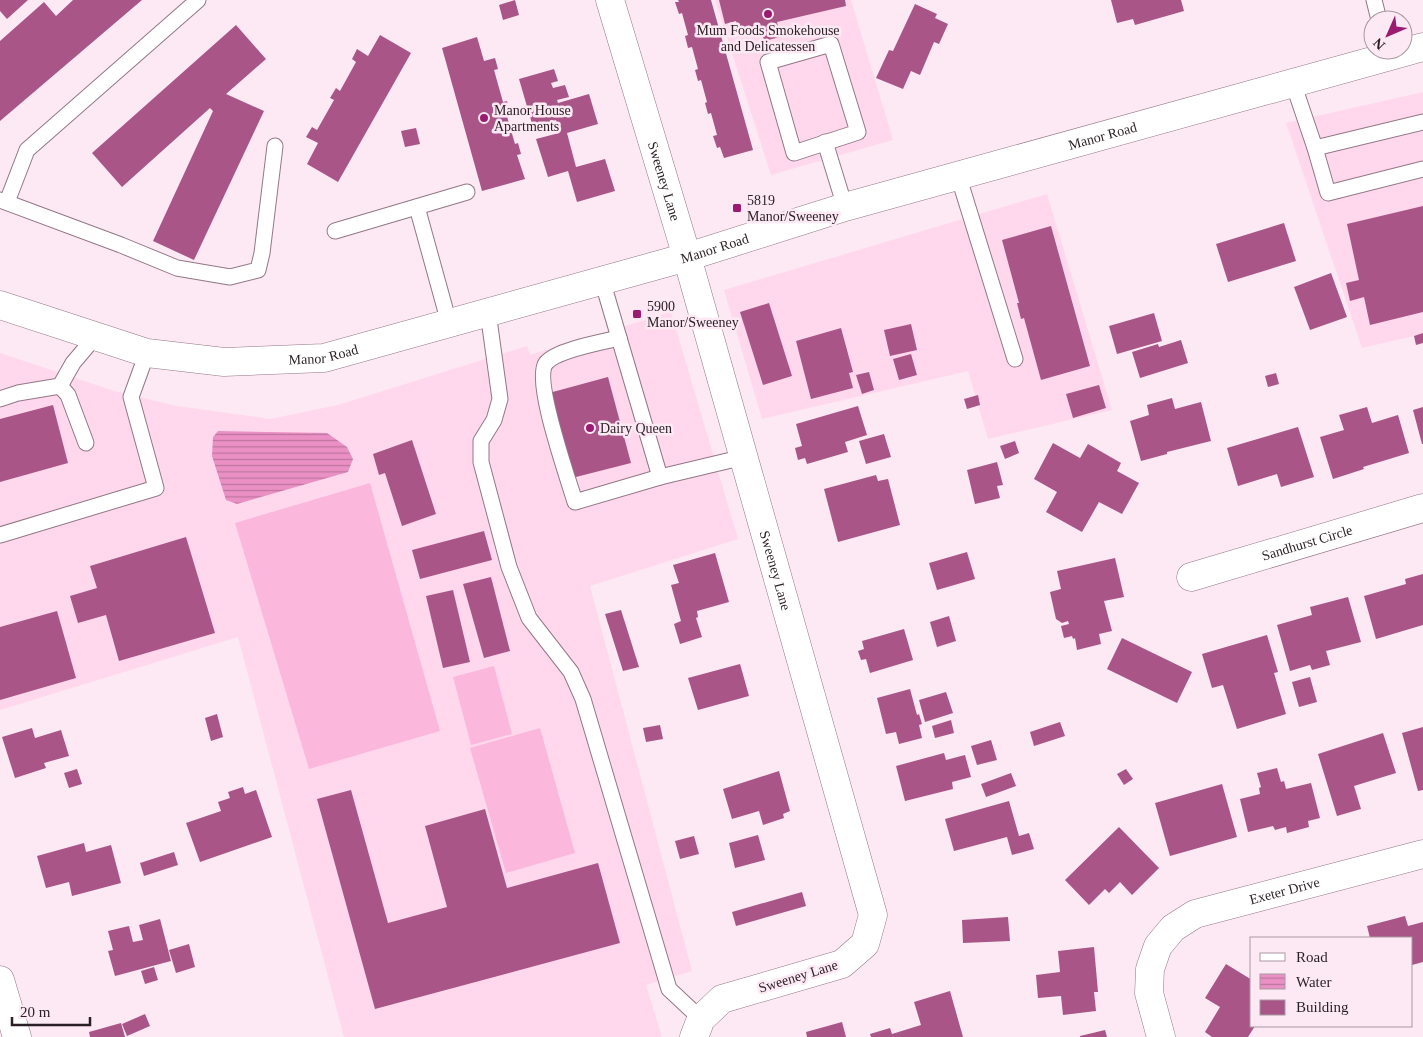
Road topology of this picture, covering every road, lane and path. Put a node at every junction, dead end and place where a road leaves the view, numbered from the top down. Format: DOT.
graph roads {
  1 [pos="198,0"];
  2 [pos="610,0"];
  3 [pos="1364,60"];
  4 [pos="1293,83"];
  5 [pos="1423,122"];
  6 [pos="826,142"];
  7 [pos="275,146"];
  8 [pos="1315,148"];
  9 [pos="1423,169"];
  10 [pos="958,175"];
  11 [pos="467,192"];
  12 [pos="4,201"];
  13 [pos="845,206"];
  14 [pos="417,207"];
  15 [pos="335,232"];
  16 [pos="687,256"];
  17 [pos="602,280"];
  18 [pos="0,305"];
  19 [pos="488,312"];
  20 [pos="449,323"];
  21 [pos="96,337"];
  22 [pos="619,338"];
  23 [pos="147,353"];
  24 [pos="1015,359"];
  25 [pos="60,386"];
  26 [pos="0,399"];
  27 [pos="86,443"];
  28 [pos="744,457"];
  29 [pos="660,478"];
  30 [pos="1423,508"];
  31 [pos="0,535"];
  32 [pos="1191,577"];
  33 [pos="1423,854"];
  34 [pos="0,980"];
  35 [pos="697,1028"];
  36 [pos="17,1037"];
  37 [pos="1161,1037"];
  1 -- 12 [label="lane"];
  2 -- 16 [label="street, Sweeney Lane"];
  3 -- 4 [label="street, Manor Road"];
  4 -- 8 [label="lane"];
  4 -- 10 [label="street, Manor Road"];
  5 -- 8 [label="lane"];
  6 -- 6 [label="lane"];
  6 -- 13 [label="lane"];
  7 -- 12 [label="lane"];
  8 -- 9 [label="lane"];
  10 -- 13 [label="street, Manor Road"];
  10 -- 24 [label="lane"];
  11 -- 14 [label="lane"];
  13 -- 16 [label="street, Manor Road"];
  14 -- 15 [label="lane"];
  14 -- 20 [label="lane"];
  16 -- 17 [label="street, Manor Road"];
  16 -- 28 [label="street, Sweeney Lane"];
  17 -- 19 [label="street, Manor Road"];
  17 -- 22 [label="lane"];
  18 -- 21 [label="street, Manor Road"];
  19 -- 20 [label="street, Manor Road"];
  19 -- 35 [label="lane"];
  20 -- 23 [label="street, Manor Road"];
  21 -- 23 [label="street, Manor Road"];
  21 -- 25 [label="lane"];
  22 -- 29 [label="lane"];
  22 -- 29 [label="lane"];
  23 -- 31 [label="lane"];
  25 -- 26 [label="lane"];
  25 -- 27 [label="lane"];
  28 -- 29 [label="lane"];
  28 -- 35 [label="street, Sweeney Lane"];
  30 -- 32 [label="street, Sandhurst Circle"];
  33 -- 37 [label="street, Exeter Drive"];
  34 -- 36 [label="street"];
}
